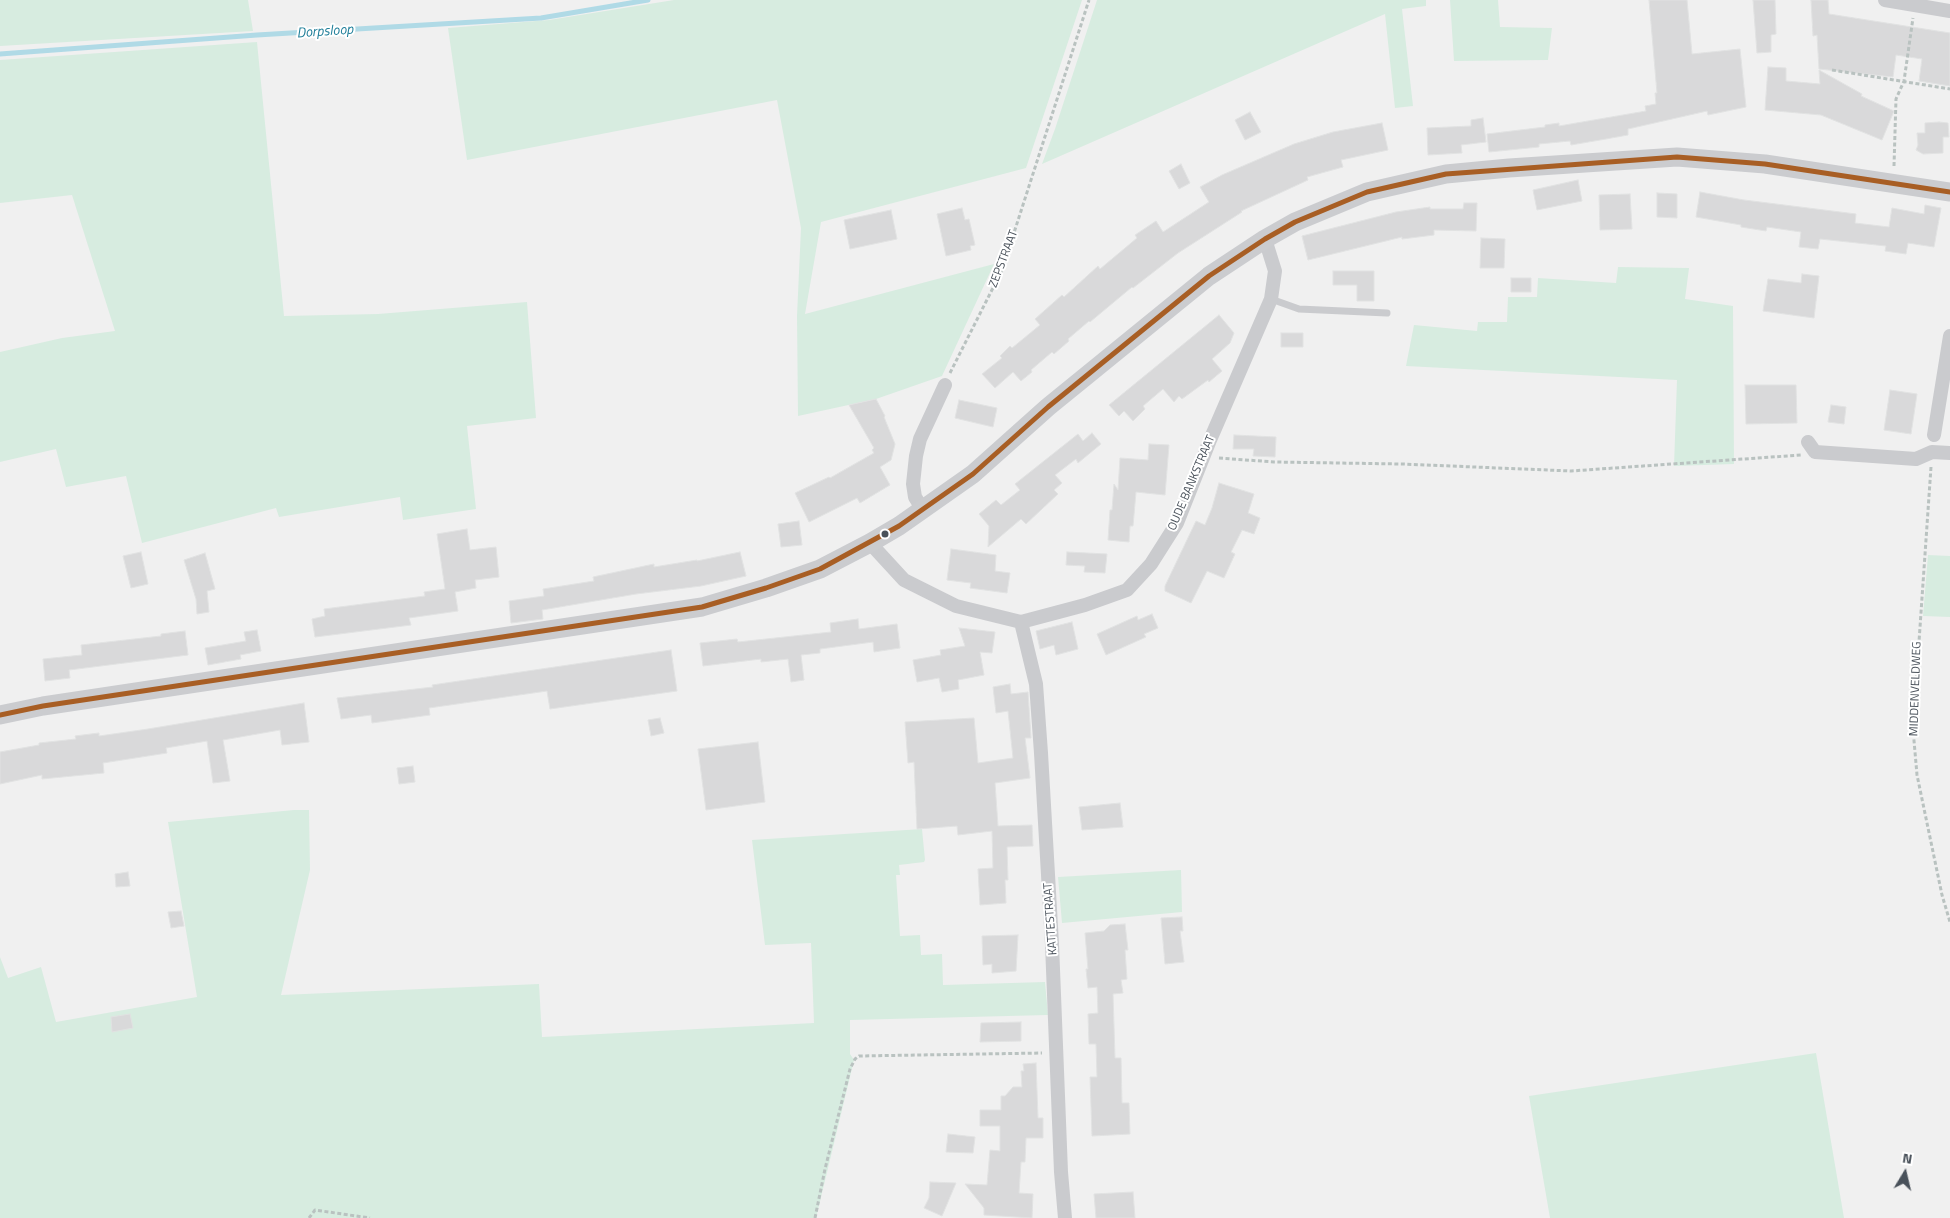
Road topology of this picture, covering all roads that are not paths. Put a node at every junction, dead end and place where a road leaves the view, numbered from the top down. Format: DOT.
graph roads {
  1 [pos="1885,0"];
  2 [pos="1950,11"];
  3 [pos="1950,192"];
  4 [pos="1265,238"];
  5 [pos="1271,299"];
  6 [pos="1387,313"];
  7 [pos="1950,336"];
  8 [pos="945,385"];
  9 [pos="1934,435"];
  10 [pos="1808,442"];
  11 [pos="1950,453"];
  12 [pos="923,510"];
  13 [pos="870,543"];
  14 [pos="1021,622"];
  15 [pos="0,715"];
  16 [pos="1065,1218"];
  1 -- 2 [label="street"];
  3 -- 4 [label="street"];
  4 -- 5 [label="street, OUDE BANKSTRAAT"];
  4 -- 12 [label="street"];
  5 -- 6 [label="lane"];
  5 -- 14 [label="street, OUDE BANKSTRAAT"];
  7 -- 9 [label="street"];
  8 -- 12 [label="street"];
  10 -- 11 [label="street"];
  12 -- 13 [label="street"];
  13 -- 14 [label="street, OUDE BANKSTRAAT"];
  13 -- 15 [label="street"];
  14 -- 16 [label="street, KATTESTRAAT"];
}
